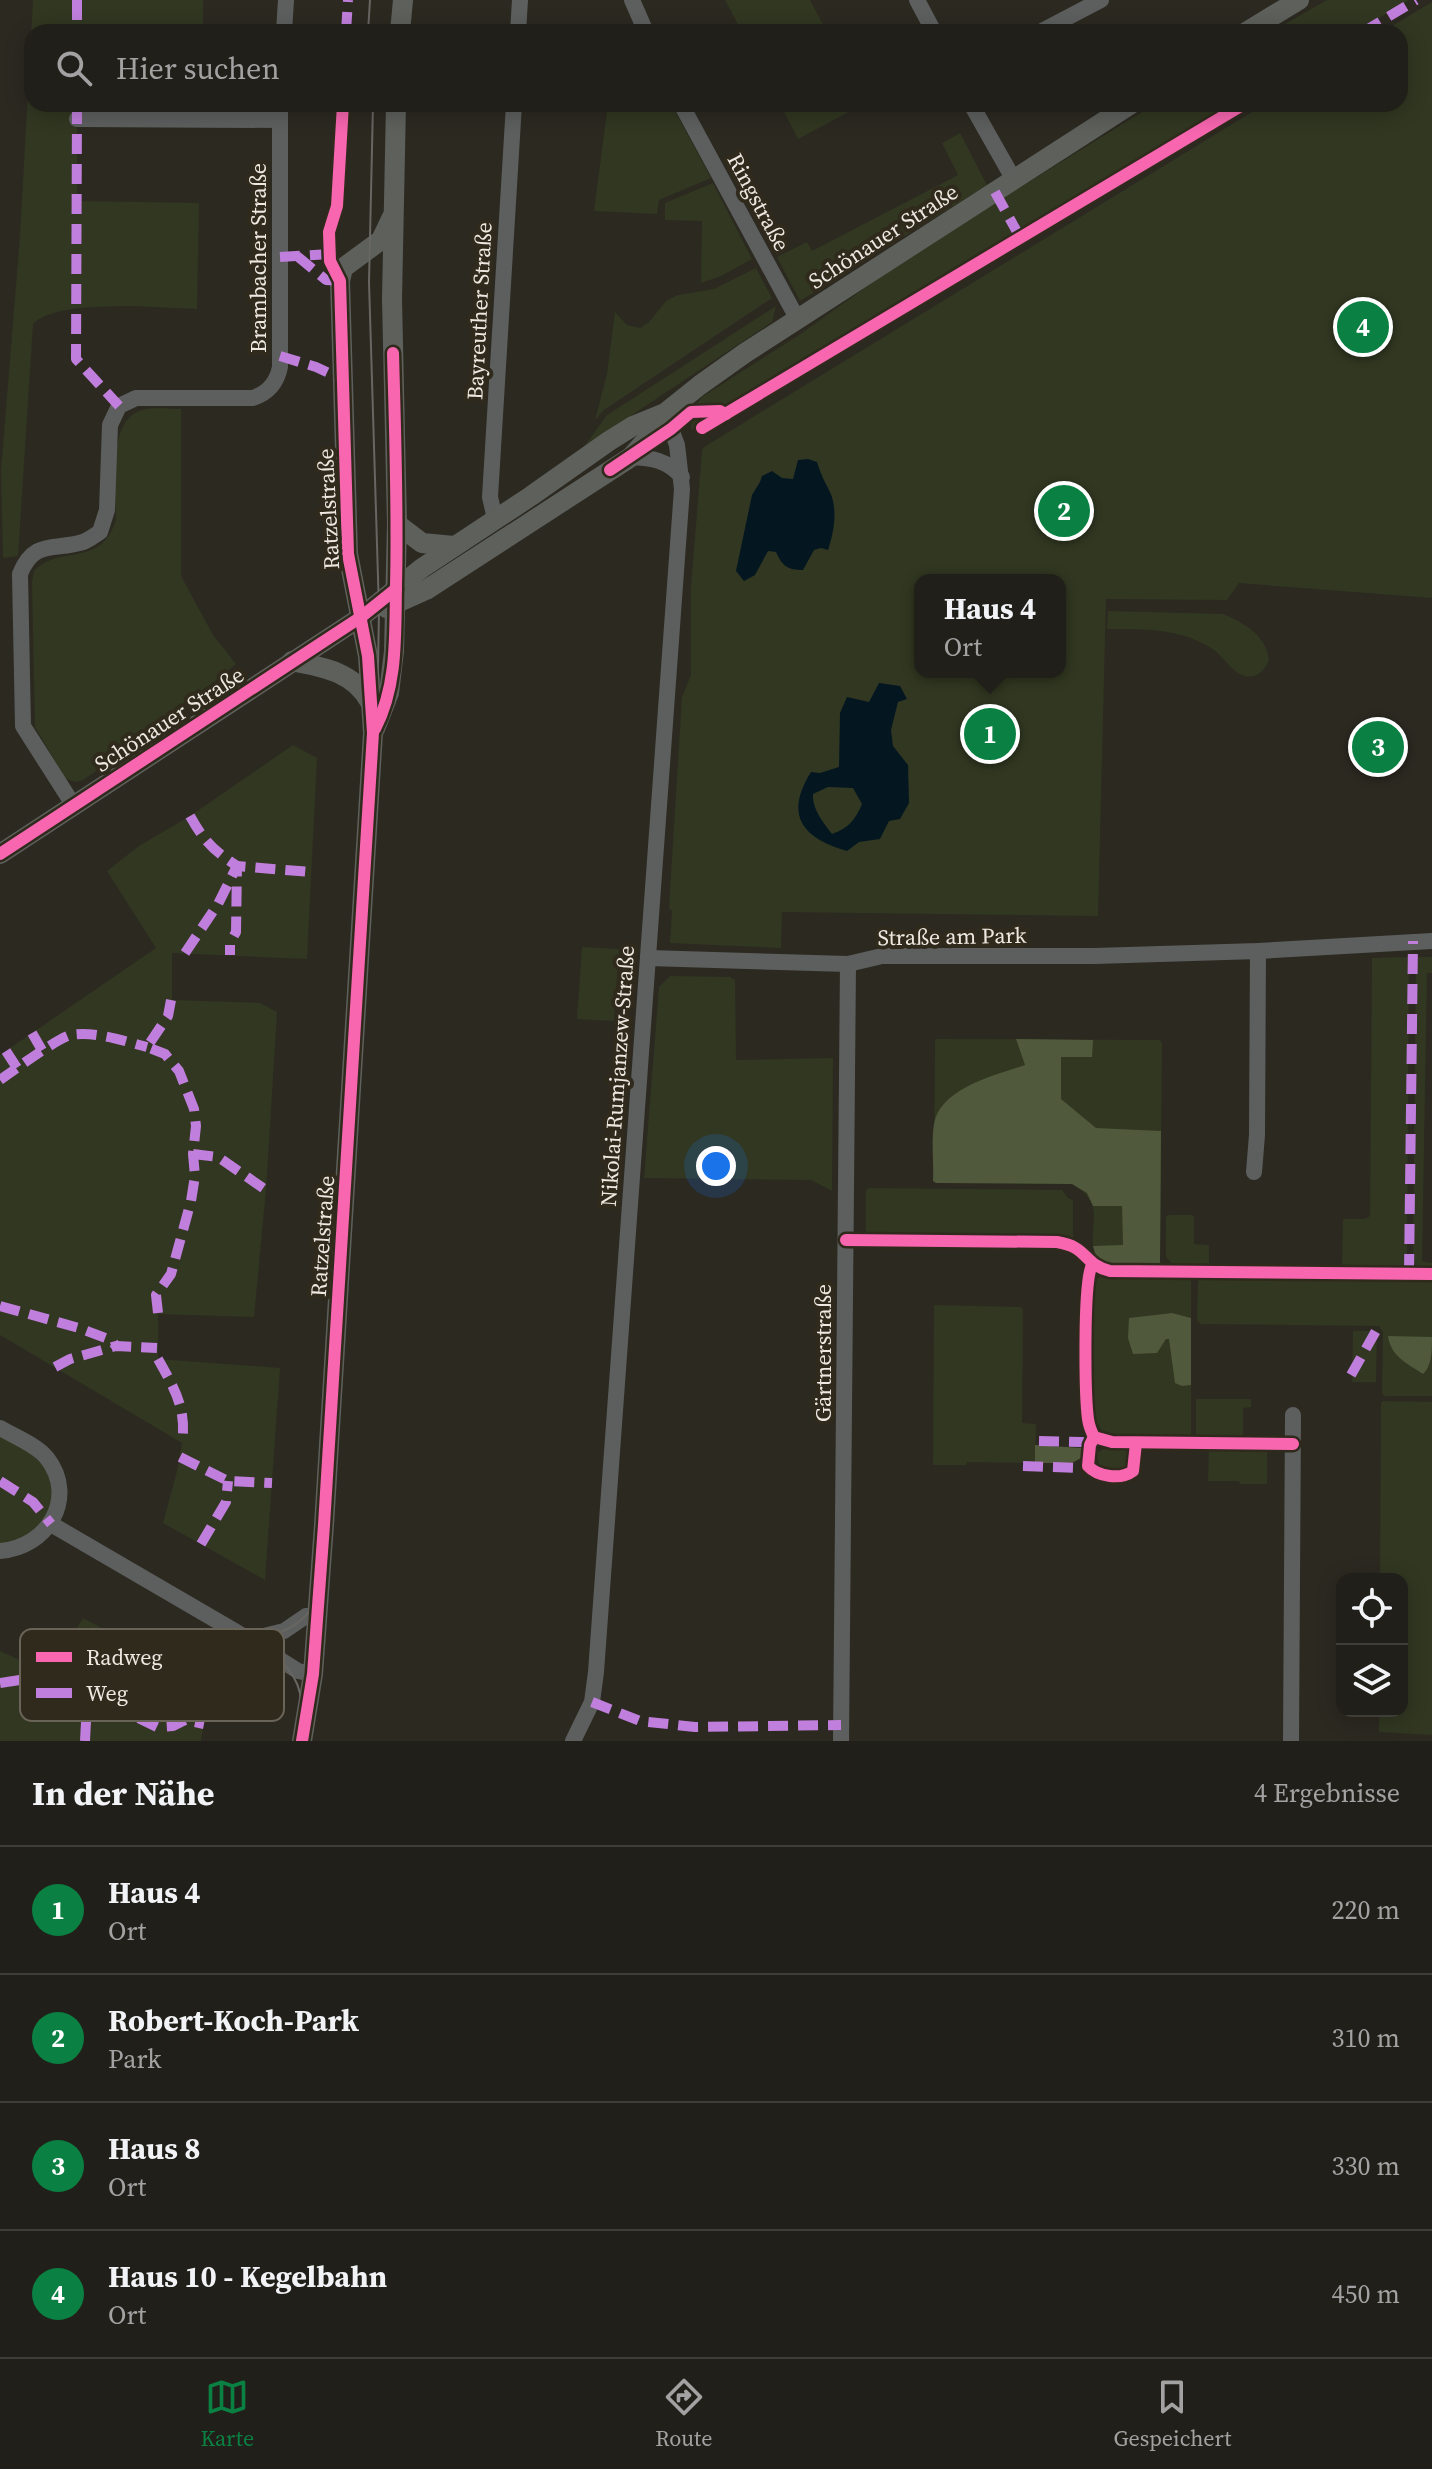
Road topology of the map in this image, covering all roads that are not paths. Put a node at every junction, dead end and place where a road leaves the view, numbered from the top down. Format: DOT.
graph roads {
  1 [pos="286,0"];
  2 [pos="403,0"];
  3 [pos="520,0"];
  4 [pos="632,0"];
  5 [pos="917,0"];
  6 [pos="1101,0"];
  7 [pos="1299,0"];
  8 [pos="284,24"];
  9 [pos="401,24"];
  10 [pos="518,24"];
  11 [pos="642,24"];
  12 [pos="930,24"];
  13 [pos="1055,24"];
  14 [pos="1259,24"];
  15 [pos="280,112"];
  16 [pos="396,112"];
  17 [pos="514,112"];
  18 [pos="685,112"];
  19 [pos="976,112"];
  20 [pos="1119,112"];
  21 [pos="77,119"];
  22 [pos="1014,180"];
  23 [pos="392,217"];
  24 [pos="798,320"];
  25 [pos="665,413"];
  26 [pos="631,457"];
  27 [pos="682,477"];
  28 [pos="495,519"];
  29 [pos="397,524"];
  30 [pos="454,546"];
  31 [pos="396,597"];
  32 [pos="361,617"];
  33 [pos="292,661"];
  34 [pos="371,702"];
  35 [pos="373,733"];
  36 [pos="74,806"];
  37 [pos="0,854"];
  38 [pos="1432,941"];
  39 [pos="1258,951"];
  40 [pos="648,958"];
  41 [pos="848,964"];
  42 [pos="1254,1172"];
  43 [pos="1293,1415"];
  44 [pos="0,1428"];
  45 [pos="51,1524"];
  46 [pos="0,1551"];
  47 [pos="317,1616"];
  48 [pos="231,1629"];
  49 [pos="284,1631"];
  50 [pos="284,1662"];
  51 [pos="313,1674"];
  52 [pos="302,1741"];
  53 [pos="573,1741"];
  54 [pos="841,1741"];
  55 [pos="1291,1741"];
  1 -- 8 [label="street"];
  2 -- 9 [label="main road"];
  3 -- 10 [label="street"];
  4 -- 11 [label="street"];
  5 -- 12 [label="street"];
  6 -- 13 [label="street"];
  7 -- 14 [label="main road"];
  15 -- 21 [label="street, Brambacher Straße"];
  15 -- 36 [label="street, Brambacher Straße"];
  16 -- 23 [label="main road, Ratzelstraße"];
  17 -- 28 [label="street, Bayreuther Straße"];
  18 -- 24 [label="street, Ringstraße"];
  19 -- 22 [label="street"];
  20 -- 22 [label="main road, Schönauer Straße"];
  22 -- 24 [label="main road, Schönauer Straße"];
  23 -- 29 [label="main road, Ratzelstraße"];
  23 -- 32 [label="main road, Ratzelstraße"];
  24 -- 25 [label="main road, Schönauer Straße"];
  25 -- 26 [label="main road, Schönauer Straße"];
  25 -- 27 [label="street, Nikolai-Rumjanzew-Straße"];
  25 -- 28 [label="main road, Schönauer Straße"];
  26 -- 27 [label="street"];
  26 -- 31 [label="main road, Schönauer Straße"];
  27 -- 40 [label="street, Nikolai-Rumjanzew-Straße"];
  28 -- 30 [label="main road, Schönauer Straße"];
  29 -- 30 [label="main road"];
  29 -- 31 [label="main road, Ratzelstraße"];
  30 -- 31 [label="main road, Schönauer Straße"];
  31 -- 32 [label="main road, Schönauer Straße"];
  31 -- 35 [label="main road, Ratzelstraße"];
  32 -- 33 [label="main road, Schönauer Straße"];
  32 -- 34 [label="main road, Ratzelstraße"];
  33 -- 34 [label="main road"];
  33 -- 36 [label="main road, Schönauer Straße"];
  34 -- 35 [label="main road, Ratzelstraße"];
  35 -- 47 [label="main road, Ratzelstraße"];
  36 -- 37 [label="main road, Schönauer Straße"];
  38 -- 39 [label="street, Straße am Park"];
  39 -- 41 [label="street, Straße am Park"];
  39 -- 42 [label="street"];
  40 -- 41 [label="street, Straße am Park"];
  40 -- 53 [label="street, Nikolai-Rumjanzew-Straße"];
  41 -- 54 [label="street, Gärtnerstraße"];
  43 -- 55 [label="street"];
  44 -- 45 [label="street"];
  45 -- 46 [label="street"];
  45 -- 48 [label="street"];
  47 -- 49 [label="street"];
  47 -- 51 [label="main road, Ratzelstraße"];
  50 -- 51 [label="street"];
  51 -- 52 [label="main road, Ratzelstraße"];
}
